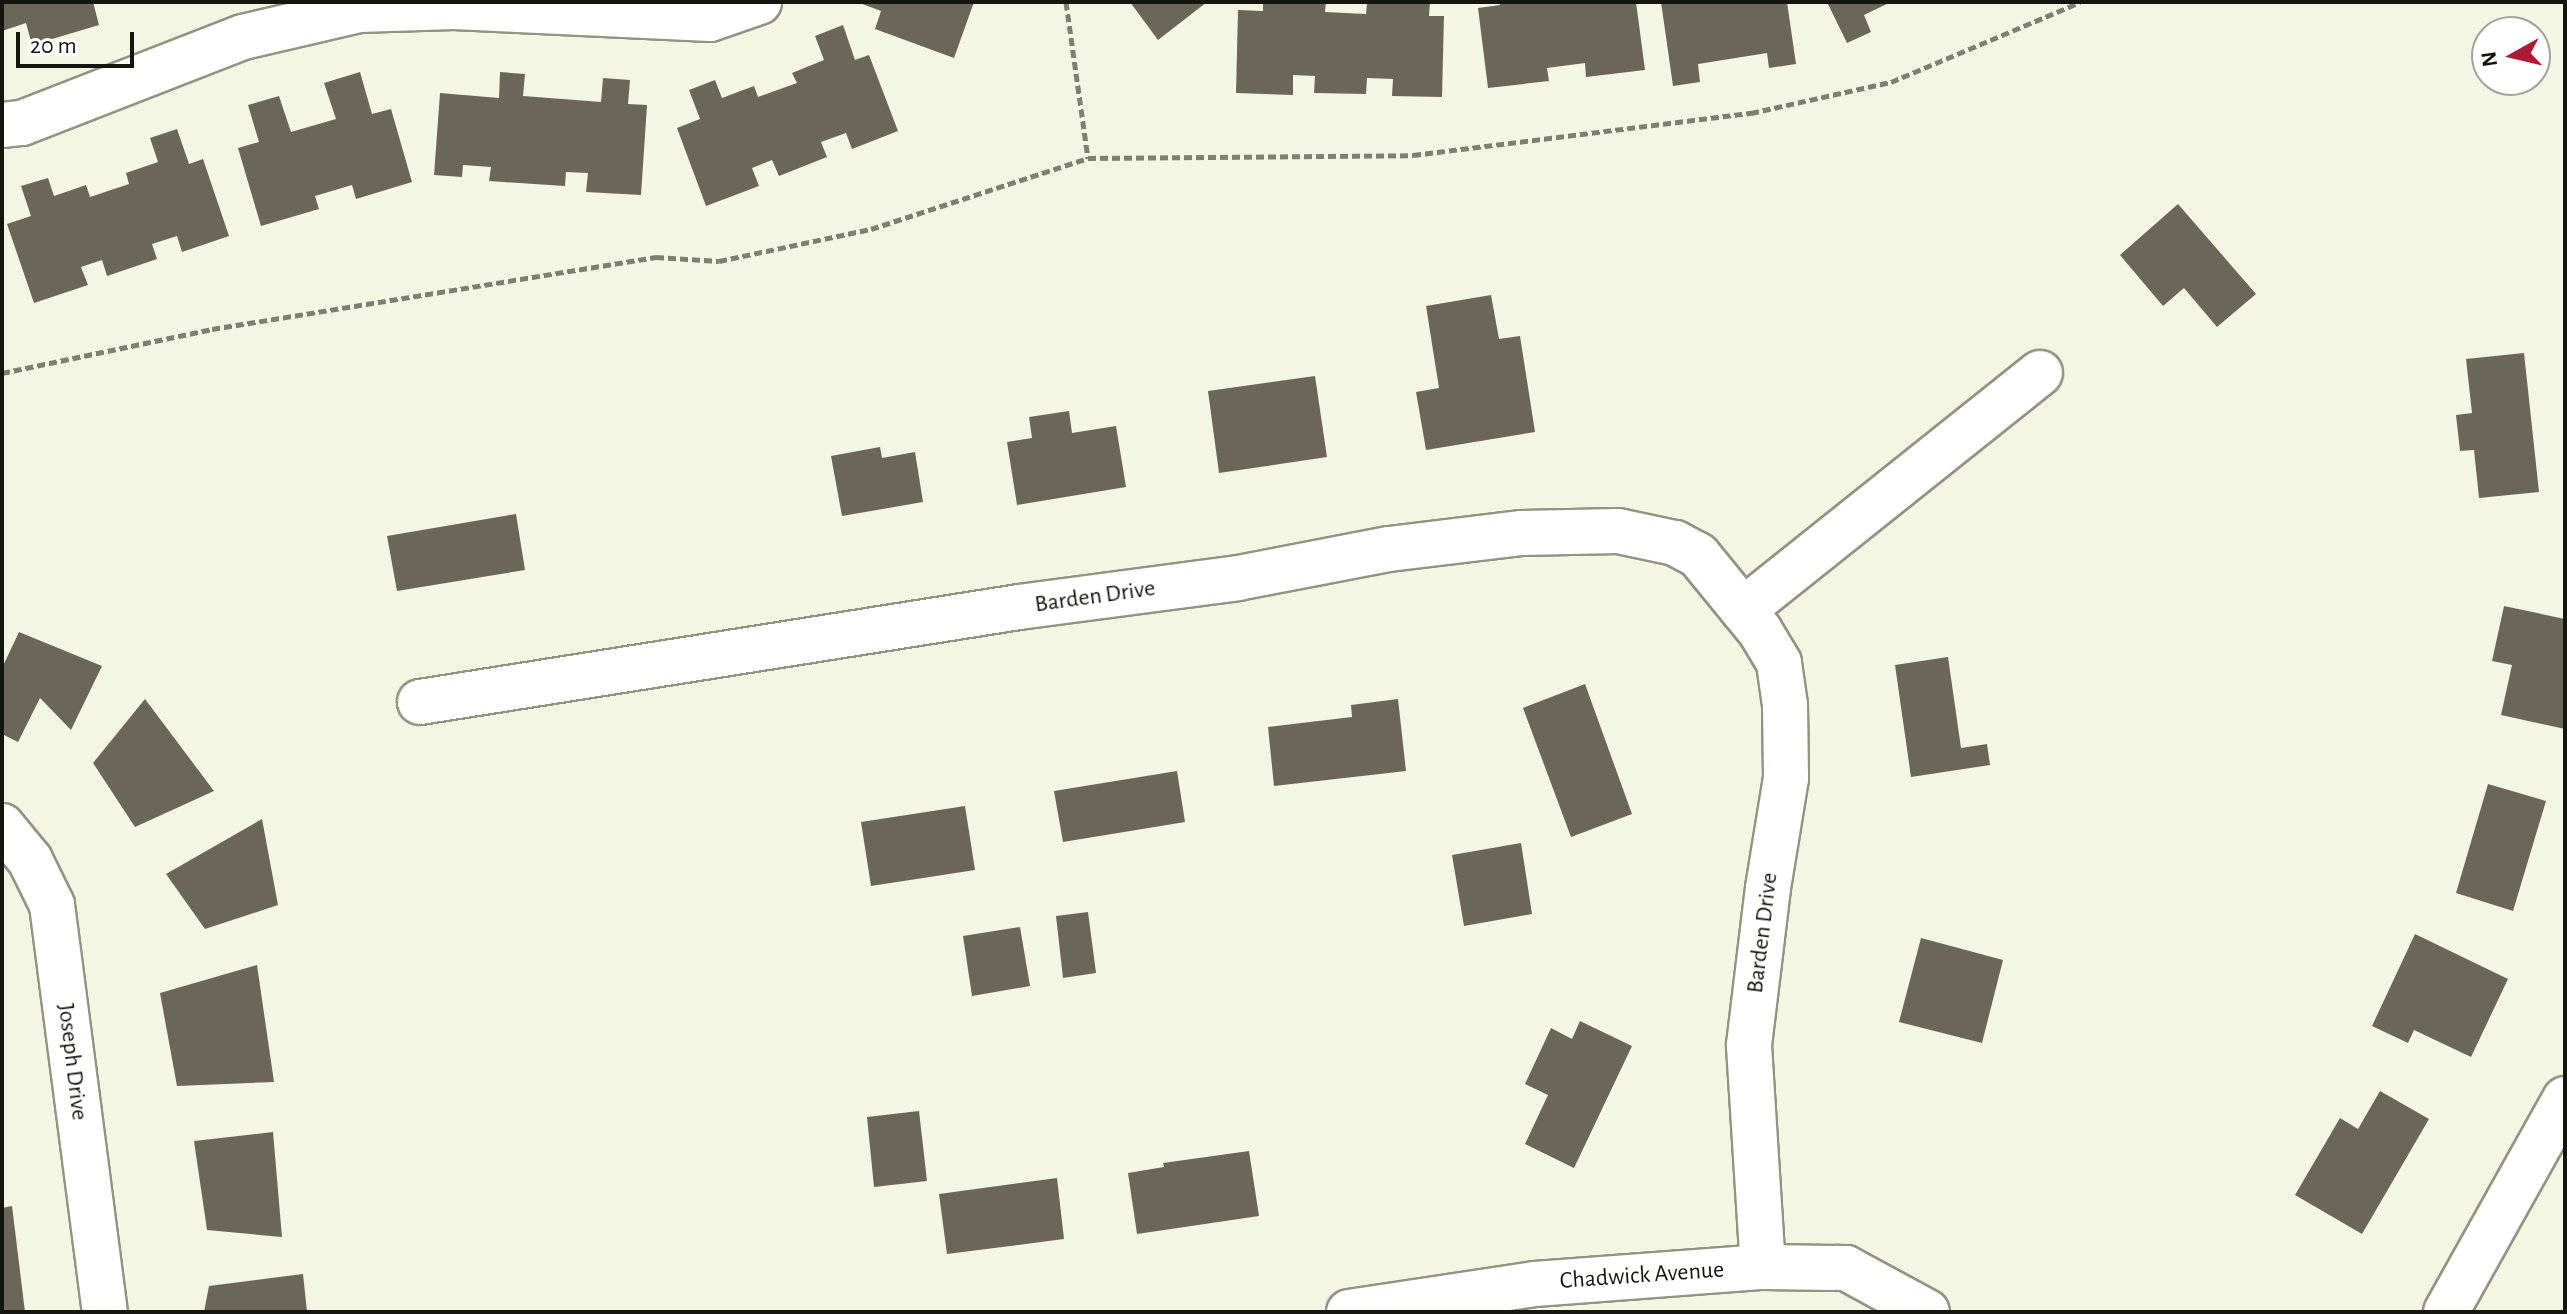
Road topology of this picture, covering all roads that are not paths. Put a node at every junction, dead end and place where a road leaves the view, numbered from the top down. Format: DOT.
graph roads {
  1 [pos="759,2"];
  2 [pos="2,125"];
  3 [pos="2040,373"];
  4 [pos="1743,610"];
  5 [pos="420,702"];
  6 [pos="2,826"];
  7 [pos="2565,1099"];
  8 [pos="1763,1267"];
  9 [pos="1538,1298"];
  10 [pos="105,1312"];
  11 [pos="1349,1312"];
  12 [pos="1927,1312"];
  13 [pos="2446,1312"];
  1 -- 2 [label="street"];
  3 -- 4 [label="street"];
  4 -- 5 [label="street, Barden Drive"];
  4 -- 8 [label="street, Barden Drive"];
  6 -- 10 [label="street, Joseph Drive"];
  7 -- 13 [label="street"];
  8 -- 9 [label="street, Chadwick Avenue"];
  8 -- 12 [label="street, Chadwick Avenue"];
  9 -- 11 [label="street, Chadwick Avenue"];
}
